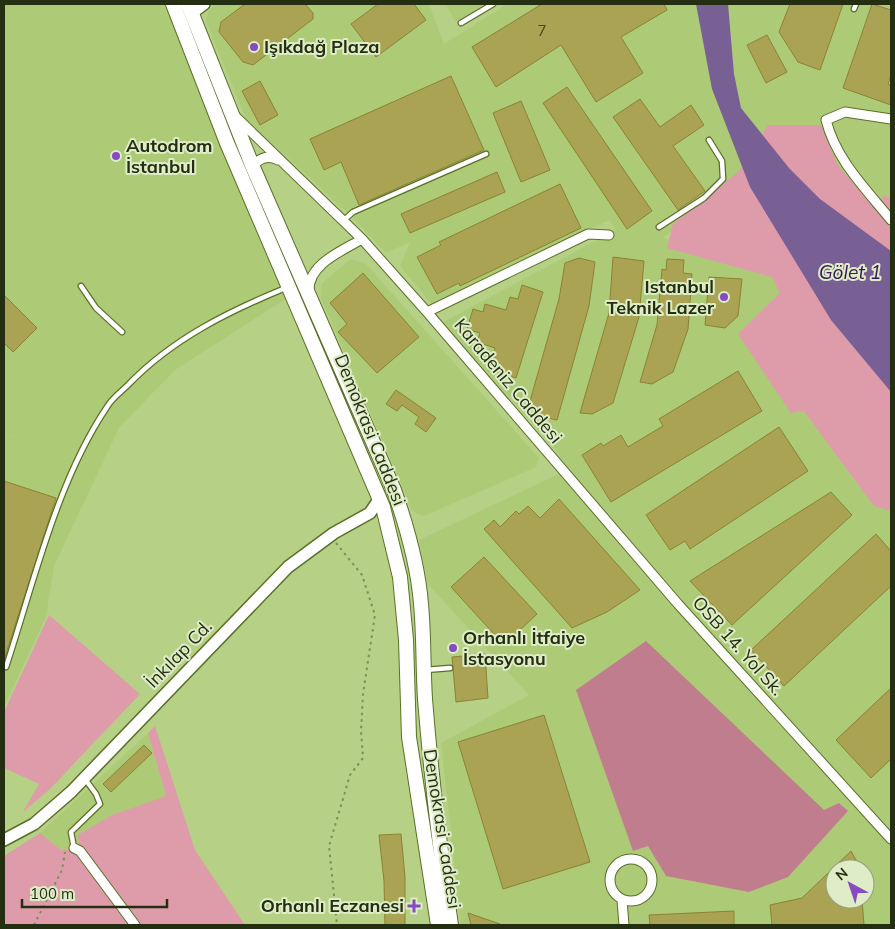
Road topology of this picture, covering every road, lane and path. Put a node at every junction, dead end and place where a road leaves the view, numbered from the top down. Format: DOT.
graph roads {
  1 [pos="173,4"];
  2 [pos="204,4"];
  3 [pos="493,4"];
  4 [pos="856,4"];
  5 [pos="190,8"];
  6 [pos="854,10"];
  7 [pos="461,23"];
  8 [pos="228,104"];
  9 [pos="891,119"];
  10 [pos="709,140"];
  11 [pos="486,154"];
  12 [pos="285,164"];
  13 [pos="252,166"];
  14 [pos="248,190"];
  15 [pos="891,220"];
  16 [pos="343,221"];
  17 [pos="659,227"];
  18 [pos="609,235"];
  19 [pos="362,239"];
  20 [pos="81,286"];
  21 [pos="289,286"];
  22 [pos="309,296"];
  23 [pos="427,312"];
  24 [pos="122,332"];
  25 [pos="563,472"];
  26 [pos="379,494"];
  27 [pos="359,518"];
  28 [pos="406,528"];
  29 [pos="389,530"];
  30 [pos="330,535"];
  31 [pos="4,666"];
  32 [pos="450,668"];
  33 [pos="424,670"];
  34 [pos="406,688"];
  35 [pos="84,778"];
  36 [pos="891,839"];
  37 [pos="4,840"];
  38 [pos="70,848"];
  39 [pos="622,900"];
  40 [pos="34,925"];
  41 [pos="135,925"];
  42 [pos="336,925"];
  43 [pos="438,925"];
  44 [pos="451,925"];
  45 [pos="624,925"];
  1 -- 14 [label="main road, Demokrasi Caddesi"];
  2 -- 5 [label="street"];
  3 -- 7 [label="lane"];
  4 -- 6 [label="lane"];
  5 -- 8 [label="main road, Demokrasi Caddesi"];
  8 -- 12 [label="street, Karadeniz Caddesi"];
  8 -- 13 [label="main road, Demokrasi Caddesi"];
  9 -- 15 [label="street"];
  10 -- 17 [label="lane"];
  11 -- 16 [label="lane"];
  12 -- 13 [label="street"];
  12 -- 16 [label="street, Karadeniz Caddesi"];
  13 -- 14 [label="street"];
  13 -- 22 [label="main road, Demokrasi Caddesi"];
  14 -- 21 [label="main road, Demokrasi Caddesi"];
  16 -- 19 [label="street, Karadeniz Caddesi"];
  18 -- 23 [label="street, Karadeniz Caddesi"];
  19 -- 22 [label="street"];
  19 -- 23 [label="street, Karadeniz Caddesi"];
  20 -- 24 [label="lane"];
  21 -- 26 [label="main road, Demokrasi Caddesi"];
  21 -- 31 [label="lane"];
  22 -- 28 [label="main road, Demokrasi Caddesi"];
  23 -- 25 [label="street, Karadeniz Caddesi"];
  25 -- 36 [label="street, OSB 14. Yol Sk."];
  26 -- 27 [label="street, İnkılap Cd."];
  26 -- 28 [label="main road"];
  26 -- 29 [label="main road, Demokrasi Caddesi"];
  27 -- 29 [label="street"];
  27 -- 30 [label="street, İnkılap Cd."];
  28 -- 33 [label="main road, Demokrasi Caddesi"];
  29 -- 34 [label="main road, Demokrasi Caddesi"];
  30 -- 35 [label="street, İnkılap Cd."];
  30 -- 42 [label="path"];
  32 -- 33 [label="lane"];
  33 -- 34 [label="main road"];
  33 -- 44 [label="main road, Demokrasi Caddesi"];
  34 -- 43 [label="main road, Demokrasi Caddesi"];
  35 -- 37 [label="street, İnkılap Cd."];
  35 -- 38 [label="lane"];
  38 -- 40 [label="path"];
  38 -- 41 [label="street"];
  39 -- 39 [label="street"];
  39 -- 45 [label="street"];
}
